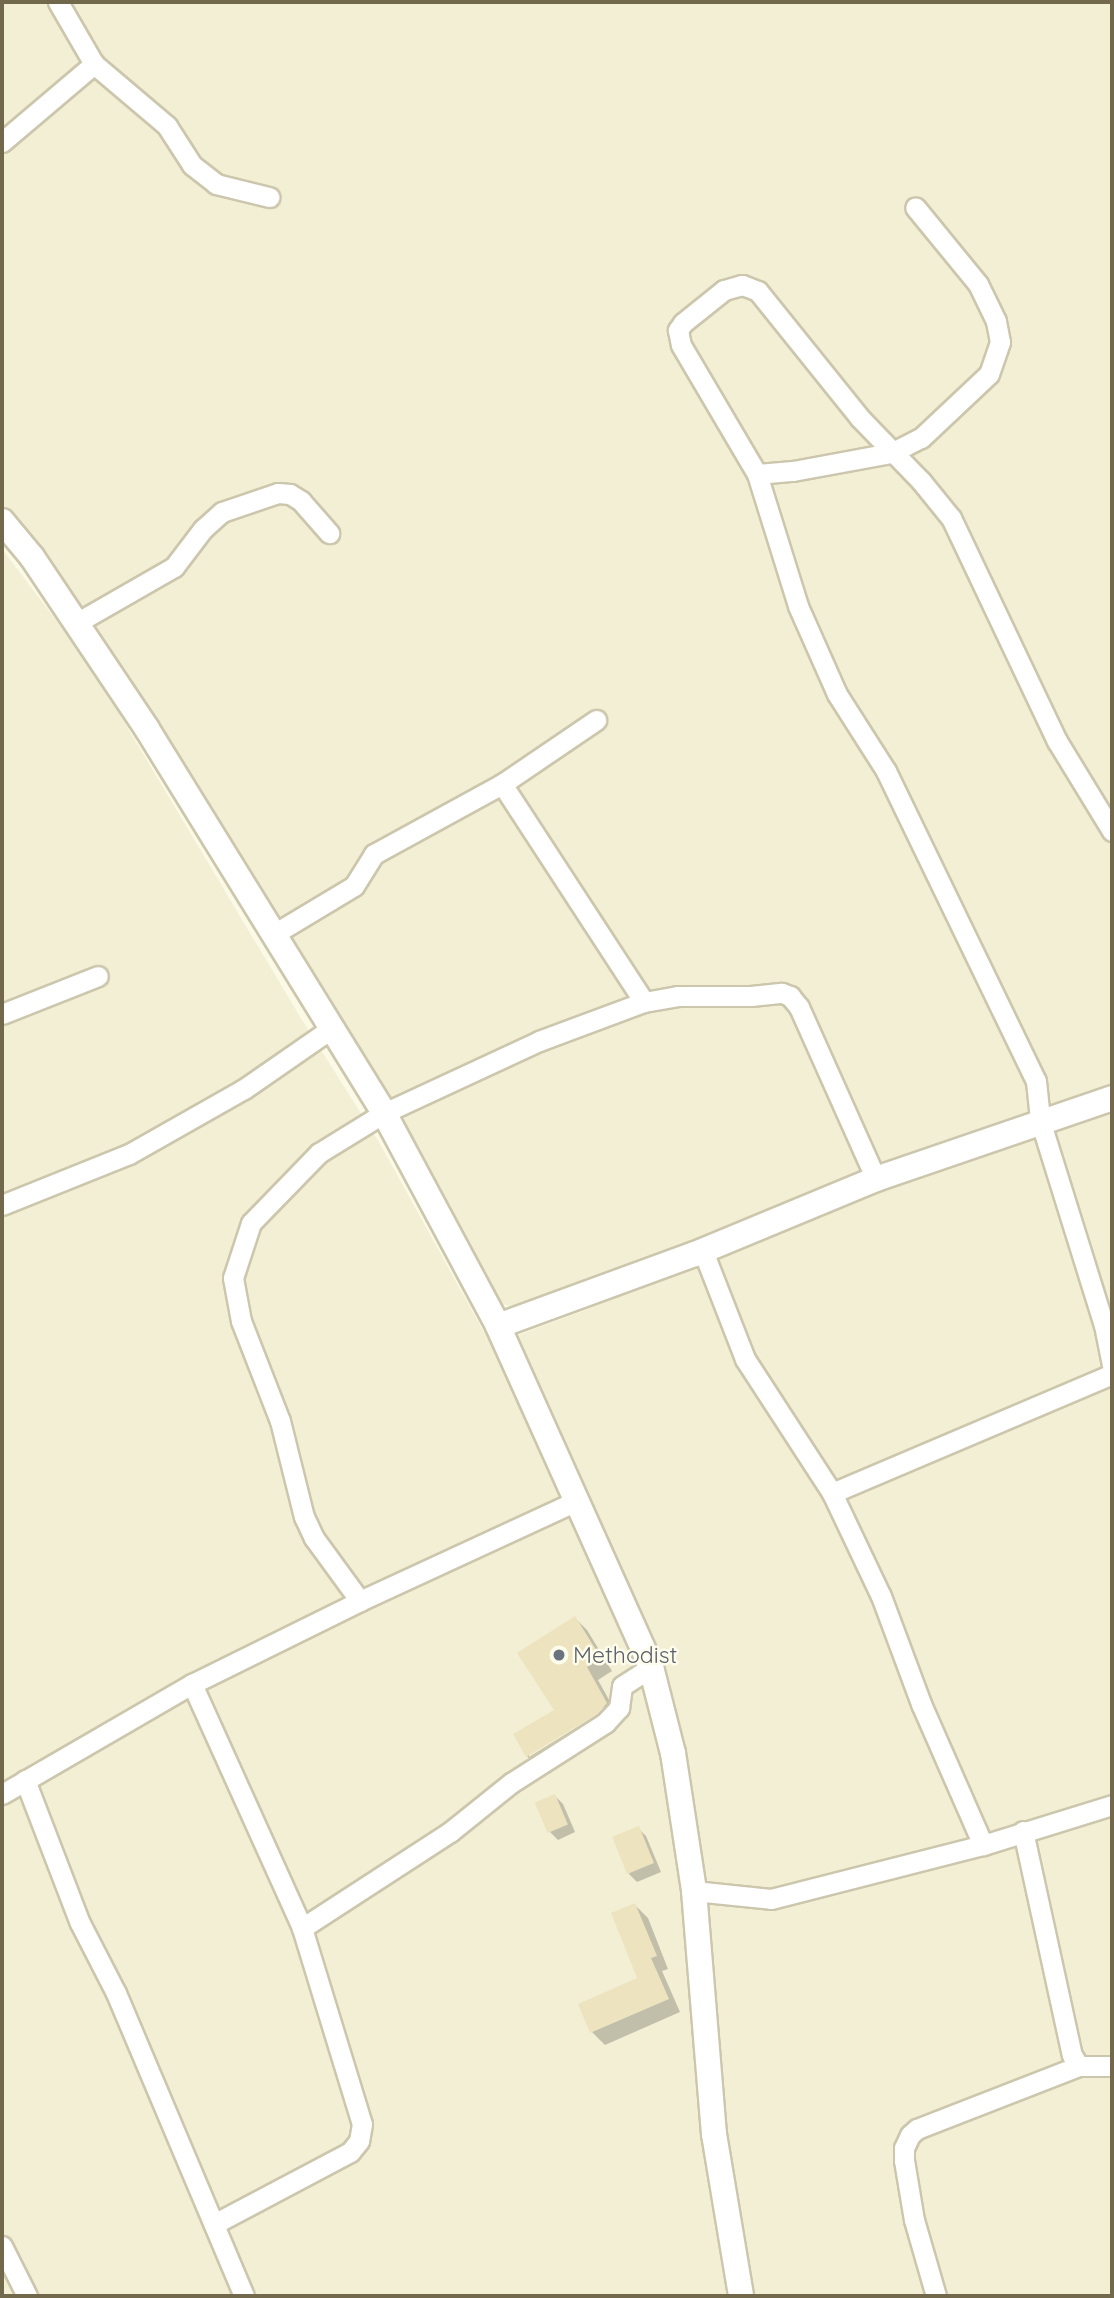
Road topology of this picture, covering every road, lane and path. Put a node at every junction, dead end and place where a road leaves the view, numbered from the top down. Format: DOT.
graph roads {
  1 [pos="58,2"];
  2 [pos="94,64"];
  3 [pos="2,142"];
  4 [pos="269,197"];
  5 [pos="915,207"];
  6 [pos="891,453"];
  7 [pos="757,474"];
  8 [pos="2,521"];
  9 [pos="328,533"];
  10 [pos="78,622"];
  11 [pos="596,720"];
  12 [pos="502,784"];
  13 [pos="1112,831"];
  14 [pos="274,934"];
  15 [pos="98,976"];
  16 [pos="644,1002"];
  17 [pos="2,1014"];
  18 [pos="332,1028"];
  19 [pos="1112,1098"];
  20 [pos="384,1113"];
  21 [pos="1040,1121"];
  22 [pos="876,1179"];
  23 [pos="2,1205"];
  24 [pos="703,1251"];
  25 [pos="498,1326"];
  26 [pos="1112,1364"];
  27 [pos="1112,1374"];
  28 [pos="832,1493"];
  29 [pos="576,1502"];
  30 [pos="360,1601"];
  31 [pos="650,1667"];
  32 [pos="192,1685"];
  33 [pos="25,1780"];
  34 [pos="2,1794"];
  35 [pos="1112,1805"];
  36 [pos="1023,1831"];
  37 [pos="983,1845"];
  38 [pos="694,1891"];
  39 [pos="302,1928"];
  40 [pos="1079,2066"];
  41 [pos="1112,2066"];
  42 [pos="214,2224"];
  43 [pos="2,2246"];
  44 [pos="27,2296"];
  45 [pos="244,2296"];
  46 [pos="741,2296"];
  47 [pos="936,2296"];
  1 -- 2 [label="street"];
  2 -- 3 [label="street"];
  2 -- 4 [label="street"];
  5 -- 6 [label="street"];
  6 -- 7 [label="street"];
  6 -- 7 [label="street"];
  6 -- 13 [label="street"];
  7 -- 21 [label="street"];
  8 -- 10 [label="street"];
  9 -- 10 [label="street"];
  10 -- 14 [label="street"];
  11 -- 12 [label="street"];
  12 -- 14 [label="street"];
  12 -- 16 [label="street"];
  14 -- 18 [label="street"];
  15 -- 17 [label="street"];
  16 -- 20 [label="street"];
  16 -- 22 [label="street"];
  18 -- 20 [label="street"];
  18 -- 23 [label="street"];
  19 -- 21 [label="street"];
  20 -- 25 [label="street"];
  20 -- 30 [label="street"];
  21 -- 22 [label="street"];
  21 -- 26 [label="street"];
  22 -- 24 [label="street"];
  24 -- 25 [label="street"];
  24 -- 28 [label="street"];
  25 -- 29 [label="street"];
  27 -- 28 [label="street"];
  28 -- 37 [label="street"];
  29 -- 30 [label="street"];
  29 -- 31 [label="street"];
  30 -- 32 [label="street"];
  31 -- 38 [label="street"];
  31 -- 39 [label="street"];
  32 -- 33 [label="street"];
  32 -- 39 [label="street"];
  33 -- 34 [label="street"];
  33 -- 42 [label="street"];
  35 -- 36 [label="street"];
  36 -- 37 [label="street"];
  36 -- 40 [label="street"];
  37 -- 38 [label="street"];
  38 -- 46 [label="street"];
  39 -- 42 [label="street"];
  40 -- 41 [label="street"];
  40 -- 47 [label="street"];
  42 -- 45 [label="street"];
  43 -- 44 [label="street"];
}
